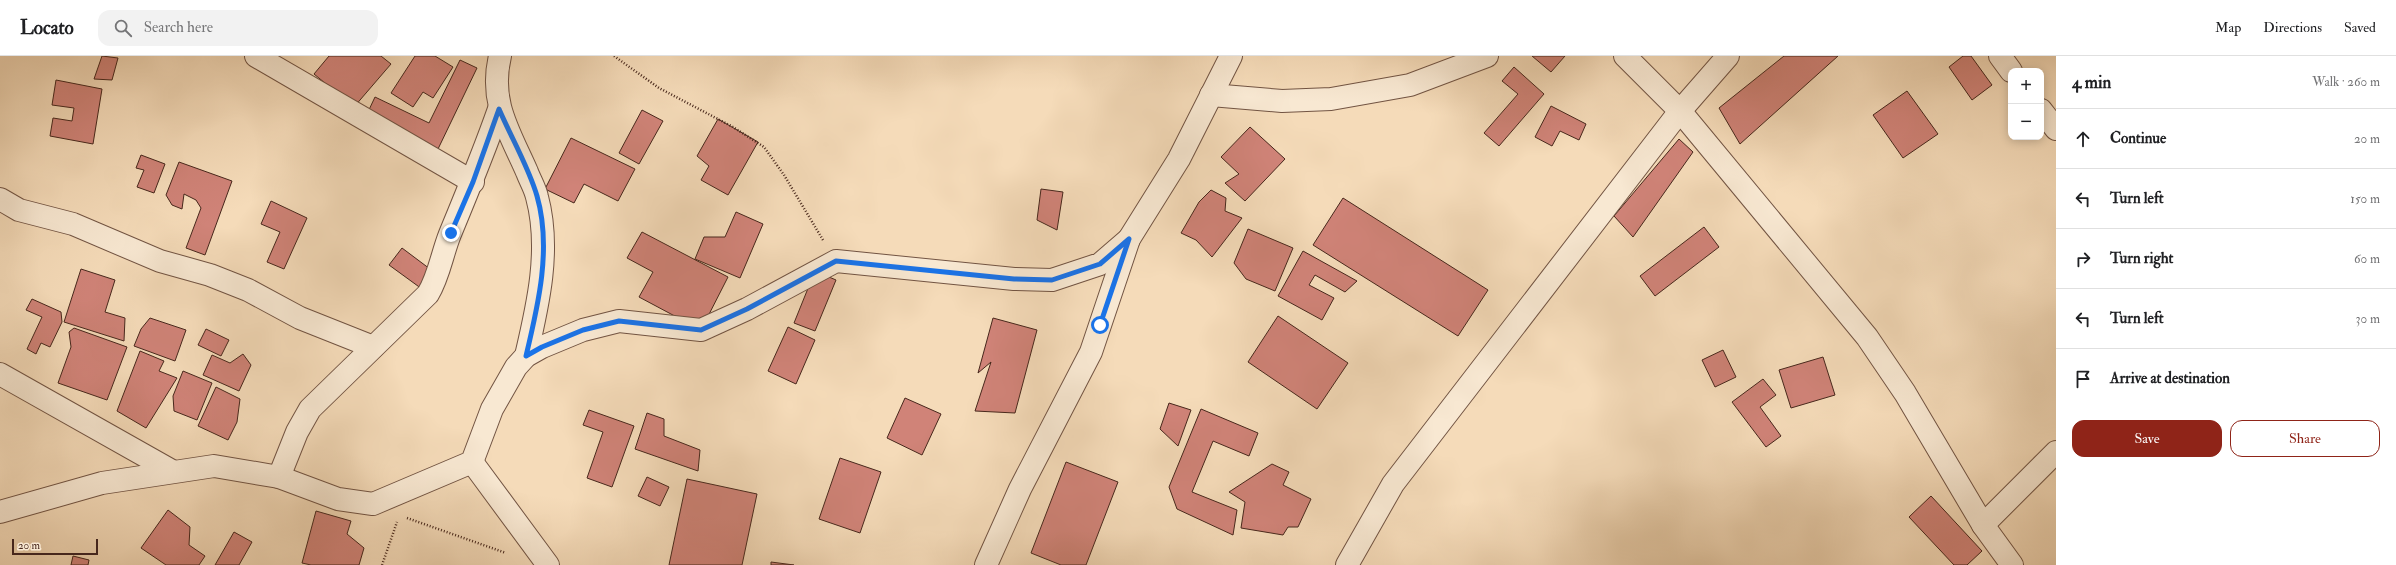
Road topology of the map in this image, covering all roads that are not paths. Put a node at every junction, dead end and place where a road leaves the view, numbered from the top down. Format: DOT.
graph roads {
  1 [pos="256,56"];
  2 [pos="500,56"];
  3 [pos="1231,56"];
  4 [pos="1487,56"];
  5 [pos="1625,56"];
  6 [pos="1728,56"];
  7 [pos="2000,56"];
  8 [pos="2009,68"];
  9 [pos="1211,95"];
  10 [pos="499,109"];
  11 [pos="1680,111"];
  12 [pos="2044,114"];
  13 [pos="2056,129"];
  14 [pos="473,182"];
  15 [pos="0,199"];
  16 [pos="1129,239"];
  17 [pos="373,347"];
  18 [pos="526,356"];
  19 [pos="0,374"];
  20 [pos="2056,452"];
  21 [pos="472,462"];
  22 [pos="172,471"];
  23 [pos="279,477"];
  24 [pos="0,512"];
  25 [pos="1984,525"];
  26 [pos="548,565"];
  27 [pos="986,565"];
  28 [pos="1347,565"];
  29 [pos="2012,565"];
  1 -- 14 [label="street"];
  2 -- 10 [label="street"];
  3 -- 9 [label="street"];
  4 -- 9 [label="street"];
  5 -- 11 [label="street"];
  6 -- 11 [label="street"];
  7 -- 8 [label="street"];
  9 -- 16 [label="street"];
  10 -- 14 [label="street"];
  10 -- 18 [label="street"];
  11 -- 25 [label="street"];
  11 -- 28 [label="street"];
  12 -- 13 [label="street"];
  14 -- 17 [label="street"];
  15 -- 17 [label="street"];
  16 -- 18 [label="street"];
  16 -- 27 [label="street"];
  17 -- 23 [label="street"];
  18 -- 21 [label="street"];
  19 -- 22 [label="street"];
  20 -- 25 [label="street"];
  21 -- 23 [label="street"];
  21 -- 26 [label="street"];
  22 -- 23 [label="street"];
  22 -- 24 [label="street"];
  25 -- 29 [label="street"];
}
